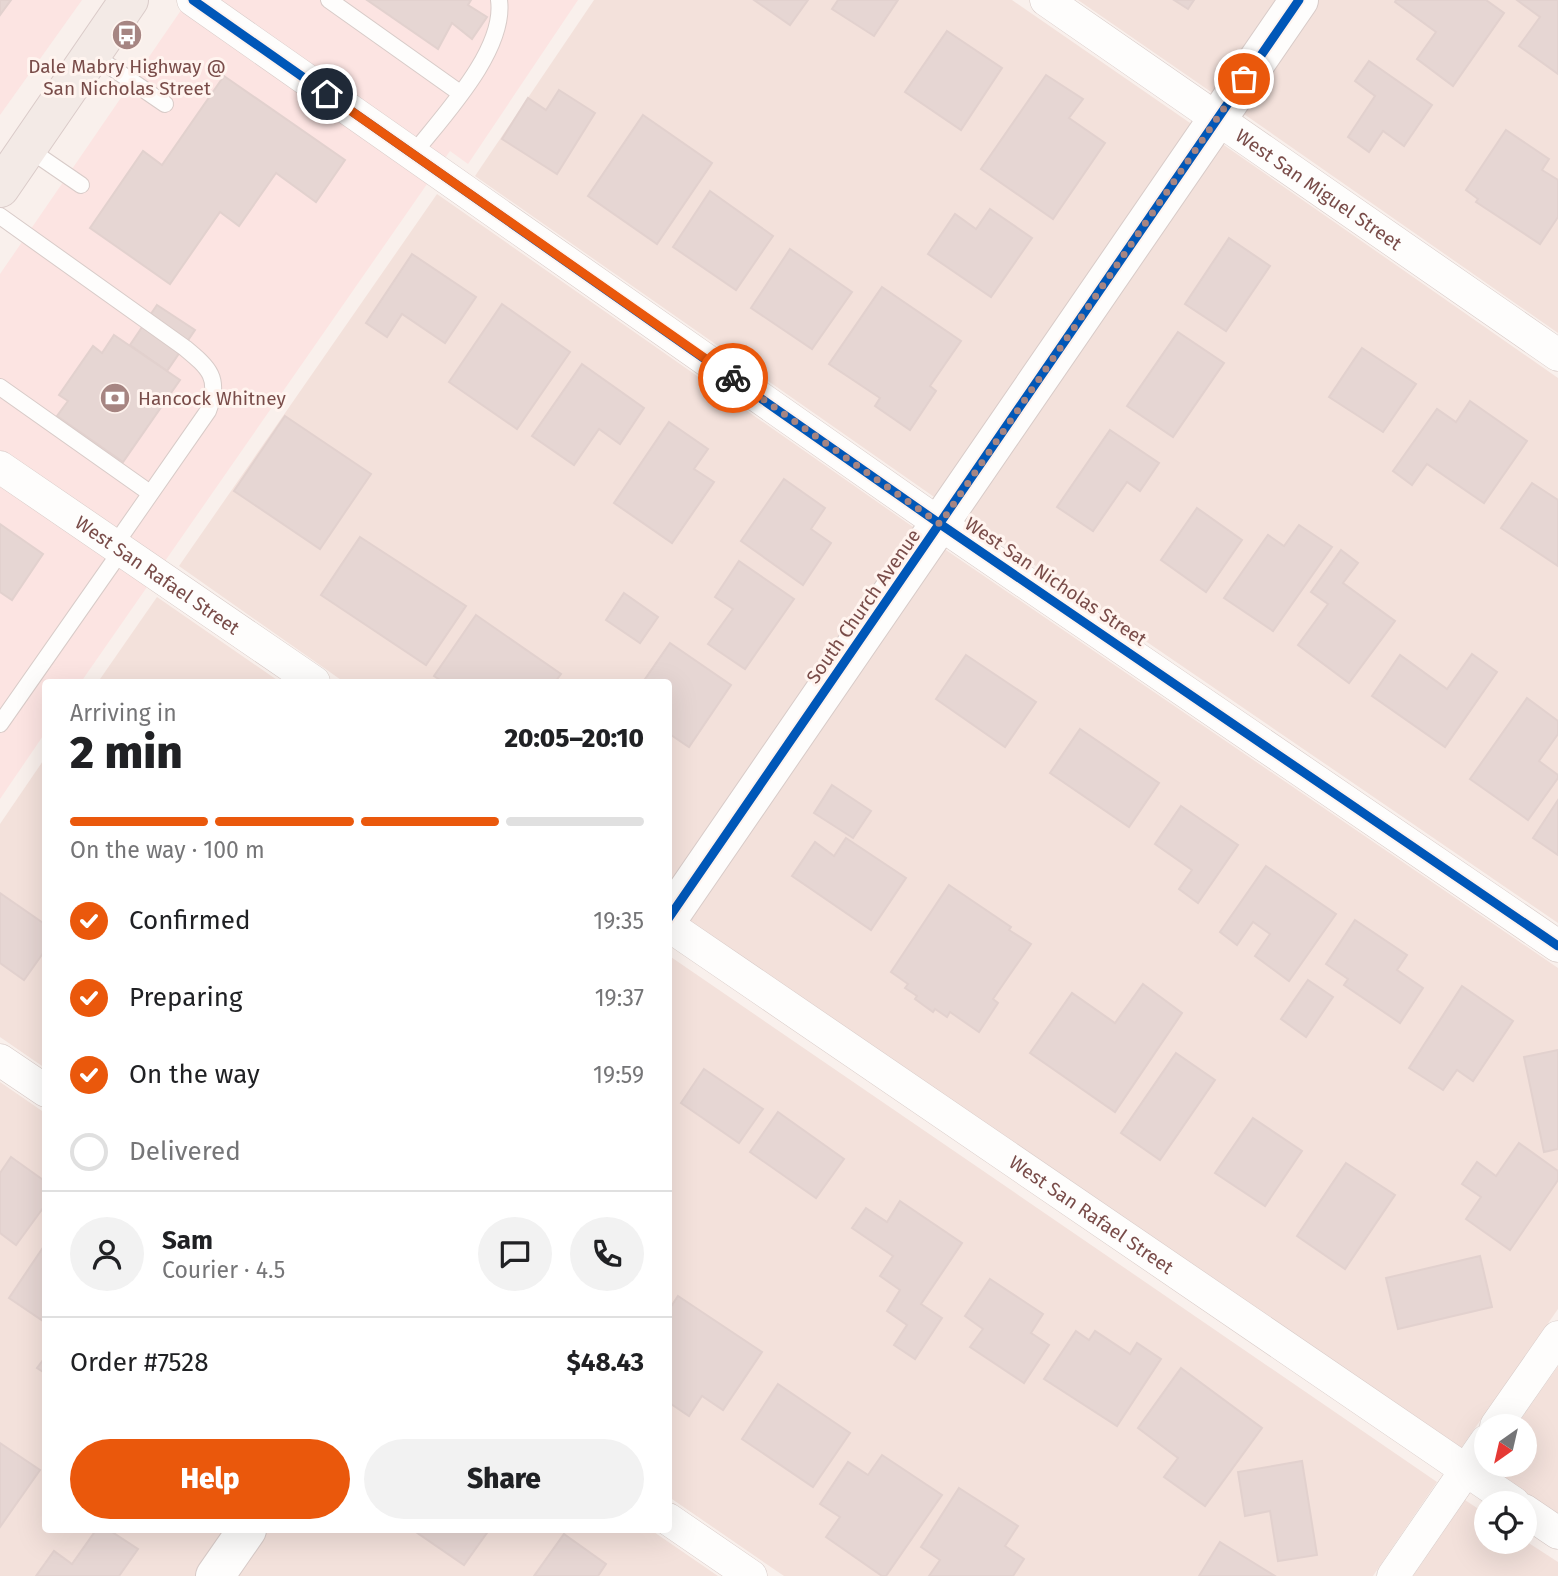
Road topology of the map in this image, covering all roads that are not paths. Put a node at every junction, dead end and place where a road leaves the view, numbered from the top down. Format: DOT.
graph roads {
  1 [pos="129,0"];
  2 [pos="193,0"];
  3 [pos="329,0"];
  4 [pos="499,0"];
  5 [pos="1046,0"];
  6 [pos="1298,0"];
  7 [pos="92,54"];
  8 [pos="460,93"];
  9 [pos="165,104"];
  10 [pos="1217,118"];
  11 [pos="413,154"];
  12 [pos="9,171"];
  13 [pos="81,185"];
  14 [pos="0,216"];
  15 [pos="1558,355"];
  16 [pos="0,387"];
  17 [pos="0,467"];
  18 [pos="150,493"];
  19 [pos="940,524"];
  20 [pos="118,548"];
  21 [pos="310,679"];
  22 [pos="6,701"];
  23 [pos="0,724"];
  24 [pos="672,913"];
  25 [pos="672,928"];
  26 [pos="1558,946"];
  27 [pos="0,1060"];
  28 [pos="42,1088"];
  29 [pos="1558,1338"];
  30 [pos="1504,1414"];
  31 [pos="1474,1458"];
  32 [pos="1465,1470"];
  33 [pos="1496,1491"];
  34 [pos="1537,1519"];
  35 [pos="672,1522"];
  36 [pos="245,1533"];
  37 [pos="1558,1533"];
  38 [pos="215,1576"];
  39 [pos="751,1576"];
  40 [pos="1393,1576"];
  1 -- 7 [label="main road"];
  2 -- 11 [label="street, West San Nicholas Street"];
  3 -- 8 [label="lane"];
  4 -- 8 [label="lane"];
  5 -- 10 [label="street, West San Miguel Street"];
  6 -- 10 [label="street, South Church Avenue"];
  7 -- 9 [label="lane"];
  7 -- 12 [label="main road"];
  8 -- 11 [label="lane"];
  10 -- 15 [label="street, West San Miguel Street"];
  10 -- 19 [label="street, South Church Avenue"];
  11 -- 19 [label="street, West San Nicholas Street"];
  12 -- 13 [label="lane"];
  14 -- 18 [label="lane"];
  16 -- 18 [label="lane"];
  17 -- 20 [label="street, West San Rafael Street"];
  18 -- 20 [label="lane"];
  19 -- 24 [label="street, South Church Avenue"];
  19 -- 26 [label="street, West San Nicholas Street"];
  20 -- 21 [label="street, West San Rafael Street"];
  20 -- 22 [label="lane"];
  22 -- 23 [label="lane"];
  25 -- 32 [label="street, West San Rafael Street"];
  27 -- 28 [label="street"];
  29 -- 30 [label="street"];
  31 -- 32 [label="street"];
  32 -- 33 [label="street, West San Rafael Street"];
  32 -- 40 [label="street"];
  34 -- 37 [label="street"];
  35 -- 39 [label="street"];
  36 -- 38 [label="street"];
}
